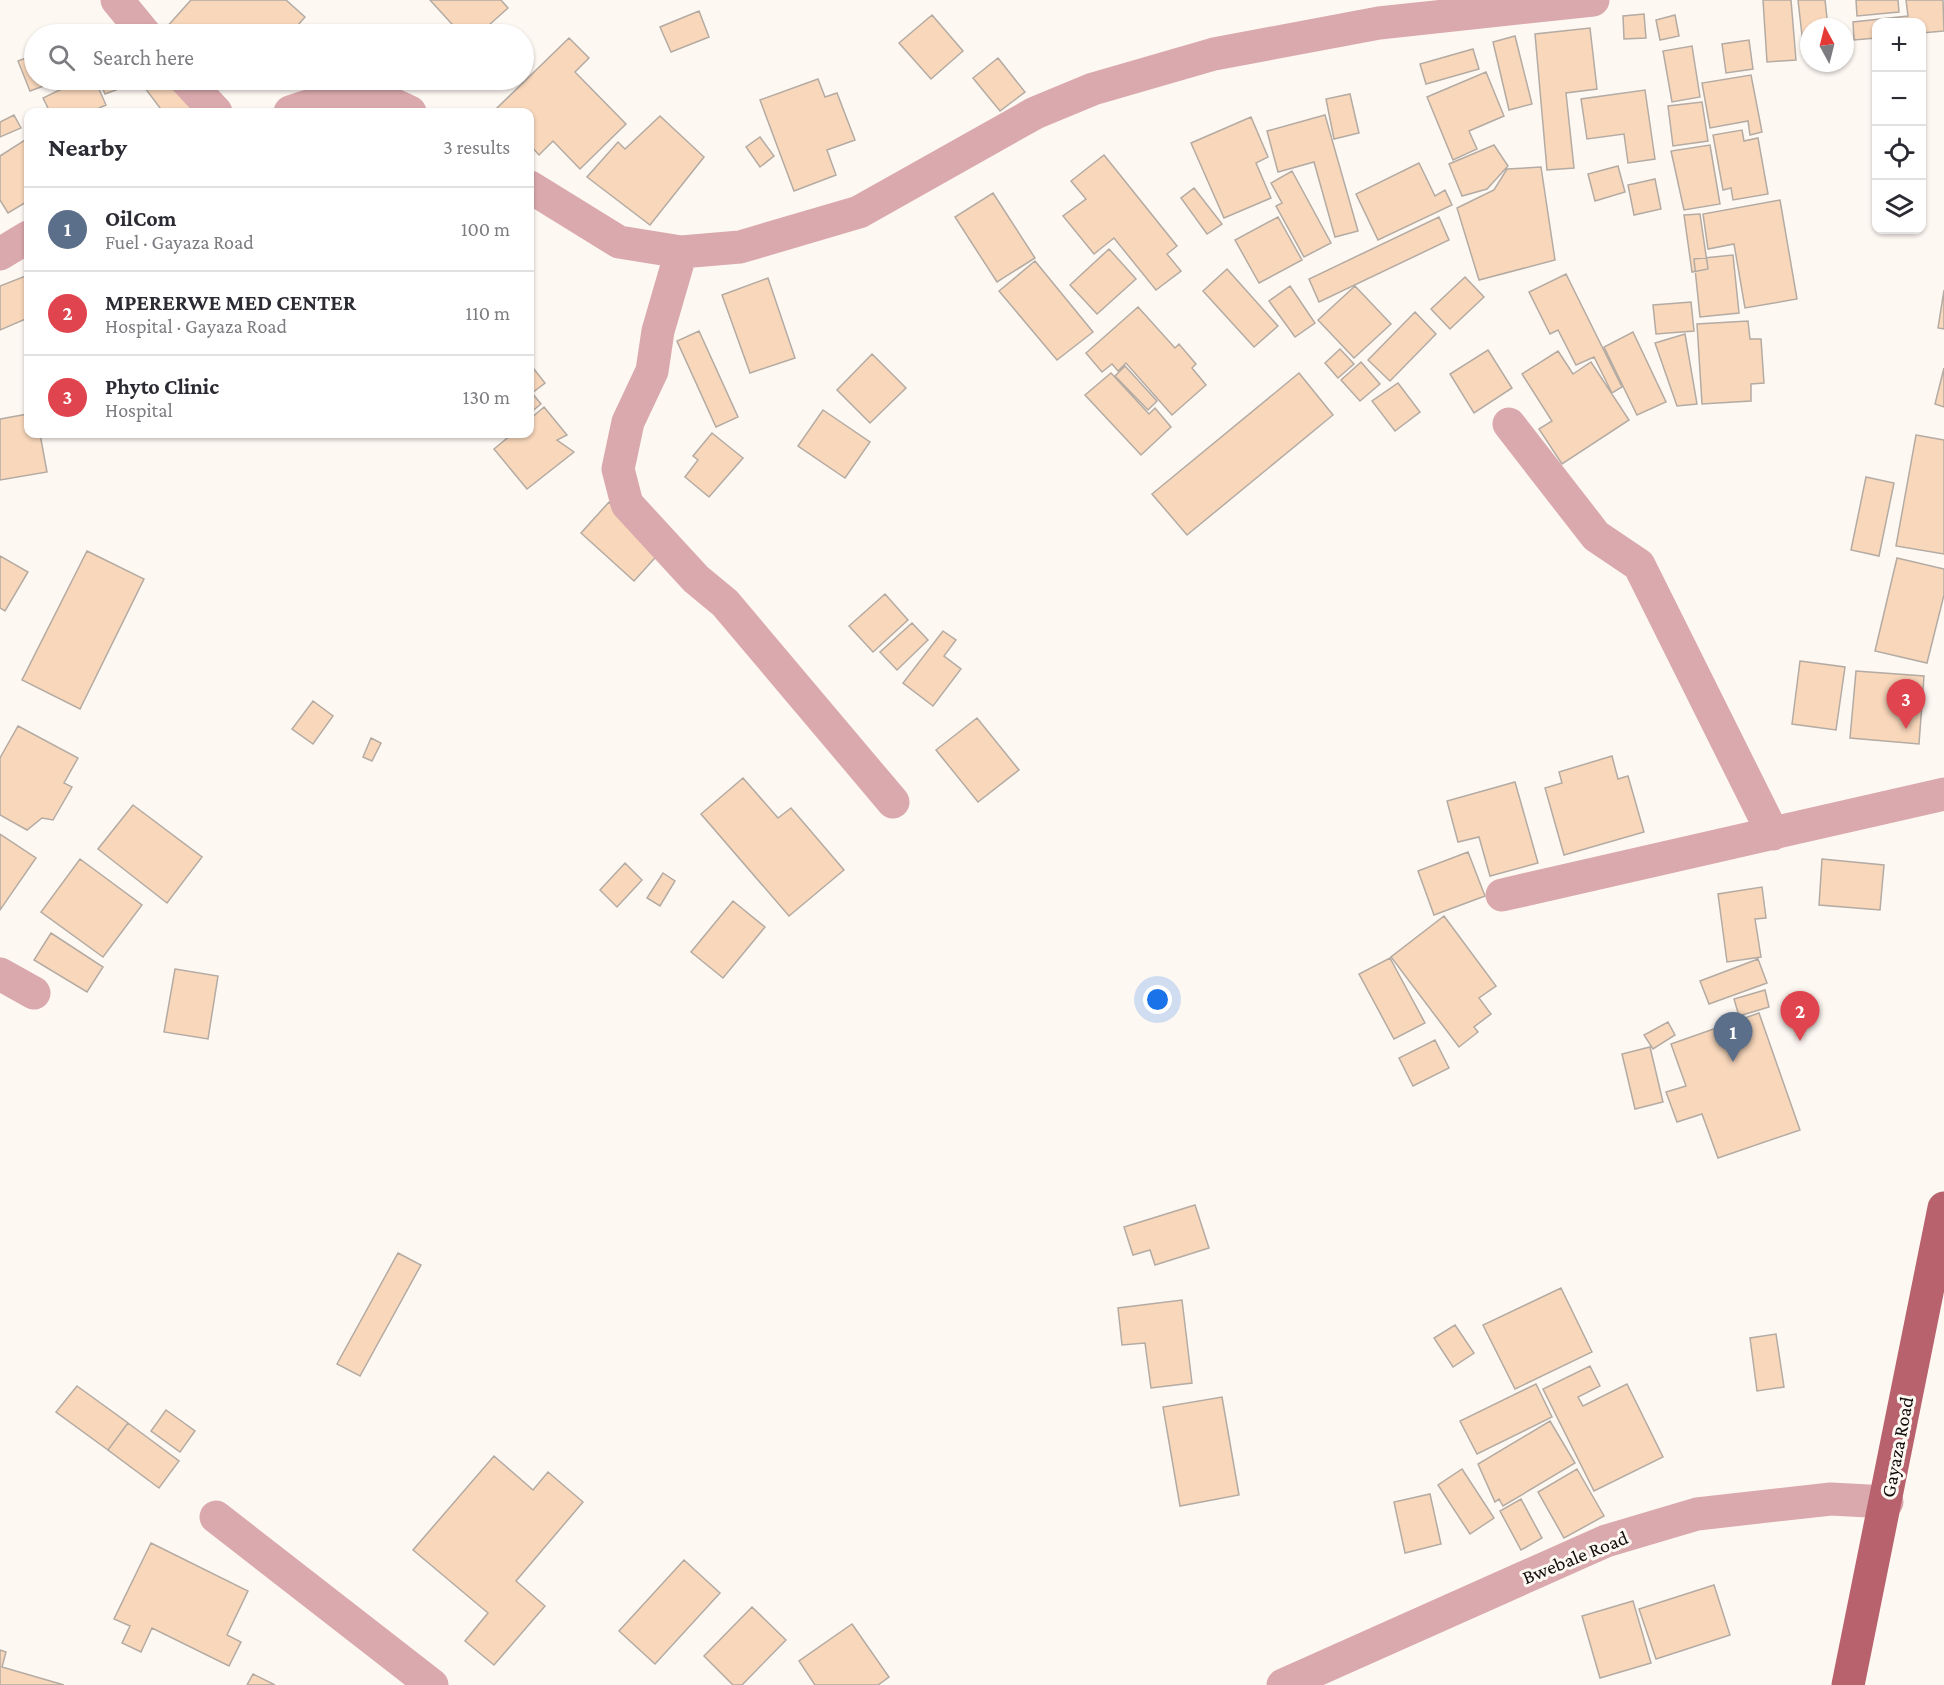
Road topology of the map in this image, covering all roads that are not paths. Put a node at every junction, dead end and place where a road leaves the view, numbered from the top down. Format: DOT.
graph roads {
  1 [pos="117,0"];
  2 [pos="1593,0"];
  3 [pos="137,24"];
  4 [pos="195,90"];
  5 [pos="212,108"];
  6 [pos="301,108"];
  7 [pos="401,108"];
  8 [pos="534,189"];
  9 [pos="24,239"];
  10 [pos="681,252"];
  11 [pos="0,254"];
  12 [pos="1509,424"];
  13 [pos="1944,794"];
  14 [pos="893,802"];
  15 [pos="1773,834"];
  16 [pos="1502,895"];
  17 [pos="0,974"];
  18 [pos="34,993"];
  19 [pos="1944,1208"];
  20 [pos="1887,1502"];
  21 [pos="216,1517"];
  22 [pos="432,1685"];
  23 [pos="1283,1685"];
  24 [pos="1848,1685"];
  1 -- 3 [label="street"];
  2 -- 10 [label="street"];
  4 -- 5 [label="street"];
  6 -- 7 [label="street"];
  8 -- 10 [label="street"];
  9 -- 11 [label="street"];
  10 -- 14 [label="street"];
  12 -- 15 [label="street"];
  13 -- 15 [label="street"];
  15 -- 16 [label="street"];
  17 -- 18 [label="street"];
  19 -- 20 [label="main road, Gayaza Road"];
  20 -- 23 [label="street, Bwebale Road"];
  20 -- 24 [label="main road, Gayaza Road"];
  21 -- 22 [label="street"];
}
